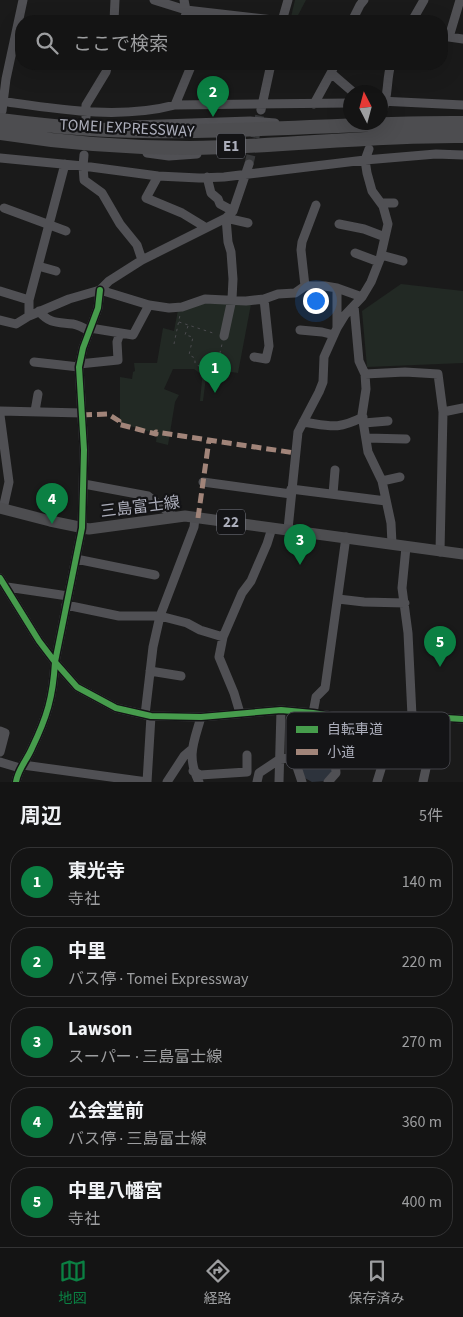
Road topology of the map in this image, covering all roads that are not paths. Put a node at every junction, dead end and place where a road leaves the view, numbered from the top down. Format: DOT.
graph roads {
  1 [pos="23,0"];
  2 [pos="115,0"];
  3 [pos="154,0"];
  4 [pos="184,0"];
  5 [pos="364,0"];
  6 [pos="424,0"];
  7 [pos="460,0"];
  8 [pos="186,10"];
  9 [pos="19,15"];
  10 [pos="114,15"];
  11 [pos="186,15"];
  12 [pos="230,15"];
  13 [pos="355,15"];
  14 [pos="415,15"];
  15 [pos="448,30"];
  16 [pos="15,31"];
  17 [pos="448,37"];
  18 [pos="463,38"];
  19 [pos="106,70"];
  20 [pos="190,70"];
  21 [pos="270,70"];
  22 [pos="332,70"];
  23 [pos="389,70"];
  24 [pos="331,73"];
  25 [pos="3,78"];
  26 [pos="345,85"];
  27 [pos="386,85"];
  28 [pos="388,101"];
  29 [pos="343,103"];
  30 [pos="314,104"];
  31 [pos="175,105"];
  32 [pos="463,105"];
  33 [pos="261,107"];
  34 [pos="1,108"];
  35 [pos="86,115"];
  36 [pos="463,123"];
  37 [pos="0,133"];
  38 [pos="463,136"];
  39 [pos="370,143"];
  40 [pos="84,155"];
  41 [pos="463,155"];
  42 [pos="0,158"];
  43 [pos="365,160"];
  44 [pos="65,164"];
  45 [pos="82,166"];
  46 [pos="248,168"];
  47 [pos="158,176"];
  48 [pos="208,178"];
  49 [pos="381,203"];
  50 [pos="394,203"];
  51 [pos="316,204"];
  52 [pos="4,208"];
  53 [pos="233,211"];
  54 [pos="226,218"];
  55 [pos="248,223"];
  56 [pos="49,224"];
  57 [pos="339,224"];
  58 [pos="205,227"];
  59 [pos="66,231"];
  60 [pos="386,237"];
  61 [pos="355,253"];
  62 [pos="380,259"];
  63 [pos="142,260"];
  64 [pos="403,261"];
  65 [pos="38,266"];
  66 [pos="56,270"];
  67 [pos="305,286"];
  68 [pos="337,288"];
  69 [pos="100,290"];
  70 [pos="0,291"];
  71 [pos="362,297"];
  72 [pos="232,299"];
  73 [pos="264,299"];
  74 [pos="29,300"];
  75 [pos="150,304"];
  76 [pos="354,306"];
  77 [pos="39,311"];
  78 [pos="29,316"];
  79 [pos="0,320"];
  80 [pos="90,329"];
  81 [pos="300,330"];
  82 [pos="336,332"];
  83 [pos="120,333"];
  84 [pos="224,336"];
  85 [pos="254,357"];
  86 [pos="34,362"];
  87 [pos="79,366"];
  88 [pos="365,374"];
  89 [pos="38,394"];
  90 [pos="463,408"];
  91 [pos="0,411"];
  92 [pos="35,411"];
  93 [pos="443,412"];
  94 [pos="82,413"];
  95 [pos="0,415"];
  96 [pos="363,420"];
  97 [pos="388,421"];
  98 [pos="303,422"];
  99 [pos="367,438"];
  100 [pos="406,439"];
  101 [pos="335,470"];
  102 [pos="400,477"];
  103 [pos="382,481"];
  104 [pos="203,482"];
  105 [pos="84,484"];
  106 [pos="291,491"];
  107 [pos="333,494"];
  108 [pos="386,501"];
  109 [pos="2,508"];
  110 [pos="175,517"];
  111 [pos="195,518"];
  112 [pos="82,528"];
  113 [pos="272,528"];
  114 [pos="288,529"];
  115 [pos="346,537"];
  116 [pos="392,544"];
  117 [pos="406,547"];
  118 [pos="440,552"];
  119 [pos="463,554"];
  120 [pos="76,559"];
  121 [pos="155,575"];
  122 [pos="2,582"];
  123 [pos="338,598"];
  124 [pos="67,600"];
  125 [pos="405,603"];
  126 [pos="160,616"];
  127 [pos="223,637"];
  128 [pos="55,662"];
  129 [pos="150,671"];
  130 [pos="181,676"];
  131 [pos="281,710"];
  132 [pos="302,712"];
  133 [pos="313,712"];
  134 [pos="412,712"];
  135 [pos="240,713"];
  136 [pos="148,715"];
  137 [pos="201,717"];
  138 [pos="450,718"];
  139 [pos="463,719"];
  140 [pos="0,731"];
  141 [pos="191,750"];
  142 [pos="0,752"];
  143 [pos="247,755"];
  144 [pos="286,758"];
  145 [pos="280,759"];
  146 [pos="0,762"];
  147 [pos="21,766"];
  148 [pos="297,769"];
  149 [pos="336,769"];
  150 [pos="380,769"];
  151 [pos="426,769"];
  152 [pos="193,771"];
  153 [pos="303,781"];
  154 [pos="16,782"];
  155 [pos="147,782"];
  156 [pos="166,782"];
  157 [pos="199,782"];
  158 [pos="257,782"];
  159 [pos="279,782"];
  160 [pos="328,782"];
  161 [pos="376,782"];
  162 [pos="423,782"];
  1 -- 9 [label="street"];
  2 -- 10 [label="street"];
  3 -- 8 [label="street"];
  4 -- 8 [label="street"];
  5 -- 13 [label="street"];
  6 -- 14 [label="street"];
  7 -- 15 [label="street"];
  8 -- 11 [label="street"];
  8 -- 12 [label="street"];
  16 -- 25 [label="street"];
  17 -- 18 [label="street"];
  19 -- 35 [label="street"];
  20 -- 31 [label="street"];
  21 -- 33 [label="street"];
  22 -- 24 [label="street"];
  23 -- 27 [label="street"];
  24 -- 26 [label="street"];
  24 -- 30 [label="street"];
  25 -- 34 [label="street"];
  28 -- 32 [label="street"];
  29 -- 30 [label="street"];
  30 -- 33 [label="street"];
  31 -- 33 [label="street"];
  31 -- 35 [label="street"];
  34 -- 35 [label="street"];
  34 -- 36 [label="highway, TOMEI EXPRESSWAY / E1"];
  37 -- 39 [label="highway, TOMEI EXPRESSWAY / E1"];
  38 -- 39 [label="highway, TOMEI EXPRESSWAY / E1"];
  39 -- 43 [label="street"];
  40 -- 45 [label="street"];
  41 -- 43 [label="street"];
  42 -- 44 [label="street"];
  43 -- 46 [label="street"];
  43 -- 49 [label="street"];
  44 -- 45 [label="street"];
  44 -- 56 [label="street"];
  45 -- 47 [label="street"];
  45 -- 63 [label="street"];
  46 -- 48 [label="street"];
  46 -- 53 [label="street"];
  47 -- 48 [label="street"];
  47 -- 58 [label="street"];
  48 -- 53 [label="street"];
  49 -- 50 [label="street"];
  49 -- 60 [label="street"];
  51 -- 67 [label="street"];
  52 -- 56 [label="street"];
  53 -- 54 [label="street"];
  54 -- 55 [label="street"];
  54 -- 58 [label="street"];
  54 -- 72 [label="street"];
  56 -- 59 [label="street"];
  56 -- 65 [label="street"];
  57 -- 60 [label="street"];
  58 -- 63 [label="street"];
  60 -- 62 [label="street"];
  61 -- 62 [label="street"];
  62 -- 64 [label="street"];
  62 -- 71 [label="street"];
  63 -- 69 [label="street"];
  65 -- 66 [label="street"];
  65 -- 74 [label="street"];
  67 -- 68 [label="street"];
  67 -- 73 [label="street"];
  68 -- 71 [label="street"];
  68 -- 82 [label="street"];
  69 -- 75 [label="street"];
  69 -- 77 [label="street"];
  69 -- 80 [label="street"];
  70 -- 74 [label="street"];
  71 -- 76 [label="street"];
  72 -- 73 [label="street"];
  72 -- 75 [label="street"];
  72 -- 84 [label="street"];
  73 -- 85 [label="street"];
  74 -- 78 [label="street"];
  75 -- 83 [label="street"];
  76 -- 82 [label="street"];
  76 -- 88 [label="street"];
  77 -- 78 [label="street"];
  77 -- 80 [label="street"];
  78 -- 79 [label="street"];
  80 -- 83 [label="street"];
  80 -- 87 [label="street"];
  81 -- 82 [label="street"];
  82 -- 98 [label="street"];
  83 -- 87 [label="street"];
  86 -- 87 [label="street"];
  87 -- 94 [label="street"];
  88 -- 93 [label="street"];
  88 -- 96 [label="street"];
  89 -- 92 [label="street"];
  90 -- 93 [label="street"];
  91 -- 92 [label="street"];
  92 -- 94 [label="street"];
  93 -- 118 [label="street"];
  94 -- 105 [label="street"];
  95 -- 109 [label="street"];
  96 -- 97 [label="street"];
  96 -- 98 [label="street"];
  96 -- 99 [label="street"];
  98 -- 106 [label="street"];
  99 -- 100 [label="street"];
  99 -- 103 [label="street"];
  101 -- 107 [label="street"];
  102 -- 103 [label="street"];
  103 -- 108 [label="street"];
  104 -- 106 [label="street"];
  105 -- 110 [label="street"];
  105 -- 112 [label="street"];
  106 -- 107 [label="street"];
  106 -- 114 [label="street"];
  107 -- 108 [label="street"];
  108 -- 116 [label="street"];
  109 -- 112 [label="main road, 三島富士線 / 22"];
  110 -- 111 [label="main road, 三島富士線 / 22"];
  110 -- 112 [label="main road, 三島富士線 / 22"];
  111 -- 113 [label="main road, 三島富士線 / 22"];
  111 -- 126 [label="street"];
  112 -- 120 [label="street"];
  113 -- 114 [label="main road, 三島富士線 / 22"];
  113 -- 127 [label="street"];
  114 -- 115 [label="main road, 三島富士線 / 22"];
  115 -- 116 [label="main road, 三島富士線 / 22"];
  115 -- 123 [label="street"];
  116 -- 117 [label="main road, 三島富士線 / 22"];
  117 -- 118 [label="main road, 三島富士線 / 22"];
  117 -- 125 [label="street"];
  118 -- 119 [label="main road, 三島富士線 / 22"];
  120 -- 121 [label="street"];
  120 -- 124 [label="street"];
  122 -- 124 [label="street"];
  122 -- 128 [label="street"];
  123 -- 125 [label="street"];
  123 -- 133 [label="street"];
  124 -- 126 [label="street"];
  124 -- 128 [label="street"];
  125 -- 134 [label="street"];
  126 -- 127 [label="street"];
  126 -- 129 [label="street"];
  127 -- 135 [label="street"];
  128 -- 136 [label="street"];
  128 -- 147 [label="street"];
  129 -- 130 [label="street"];
  129 -- 136 [label="street"];
  131 -- 132 [label="street"];
  131 -- 135 [label="street"];
  131 -- 145 [label="street"];
  135 -- 137 [label="street"];
  136 -- 137 [label="street"];
  136 -- 155 [label="street"];
  137 -- 141 [label="street"];
  138 -- 139 [label="street"];
  140 -- 142 [label="street"];
  141 -- 152 [label="street"];
  141 -- 156 [label="street"];
  143 -- 152 [label="street"];
  144 -- 145 [label="street"];
  145 -- 158 [label="street"];
  145 -- 159 [label="street"];
  146 -- 147 [label="street"];
  147 -- 154 [label="street"];
  147 -- 155 [label="street"];
  148 -- 153 [label="street"];
  149 -- 160 [label="street"];
  150 -- 161 [label="street"];
  151 -- 162 [label="street"];
  152 -- 157 [label="street"];
}
